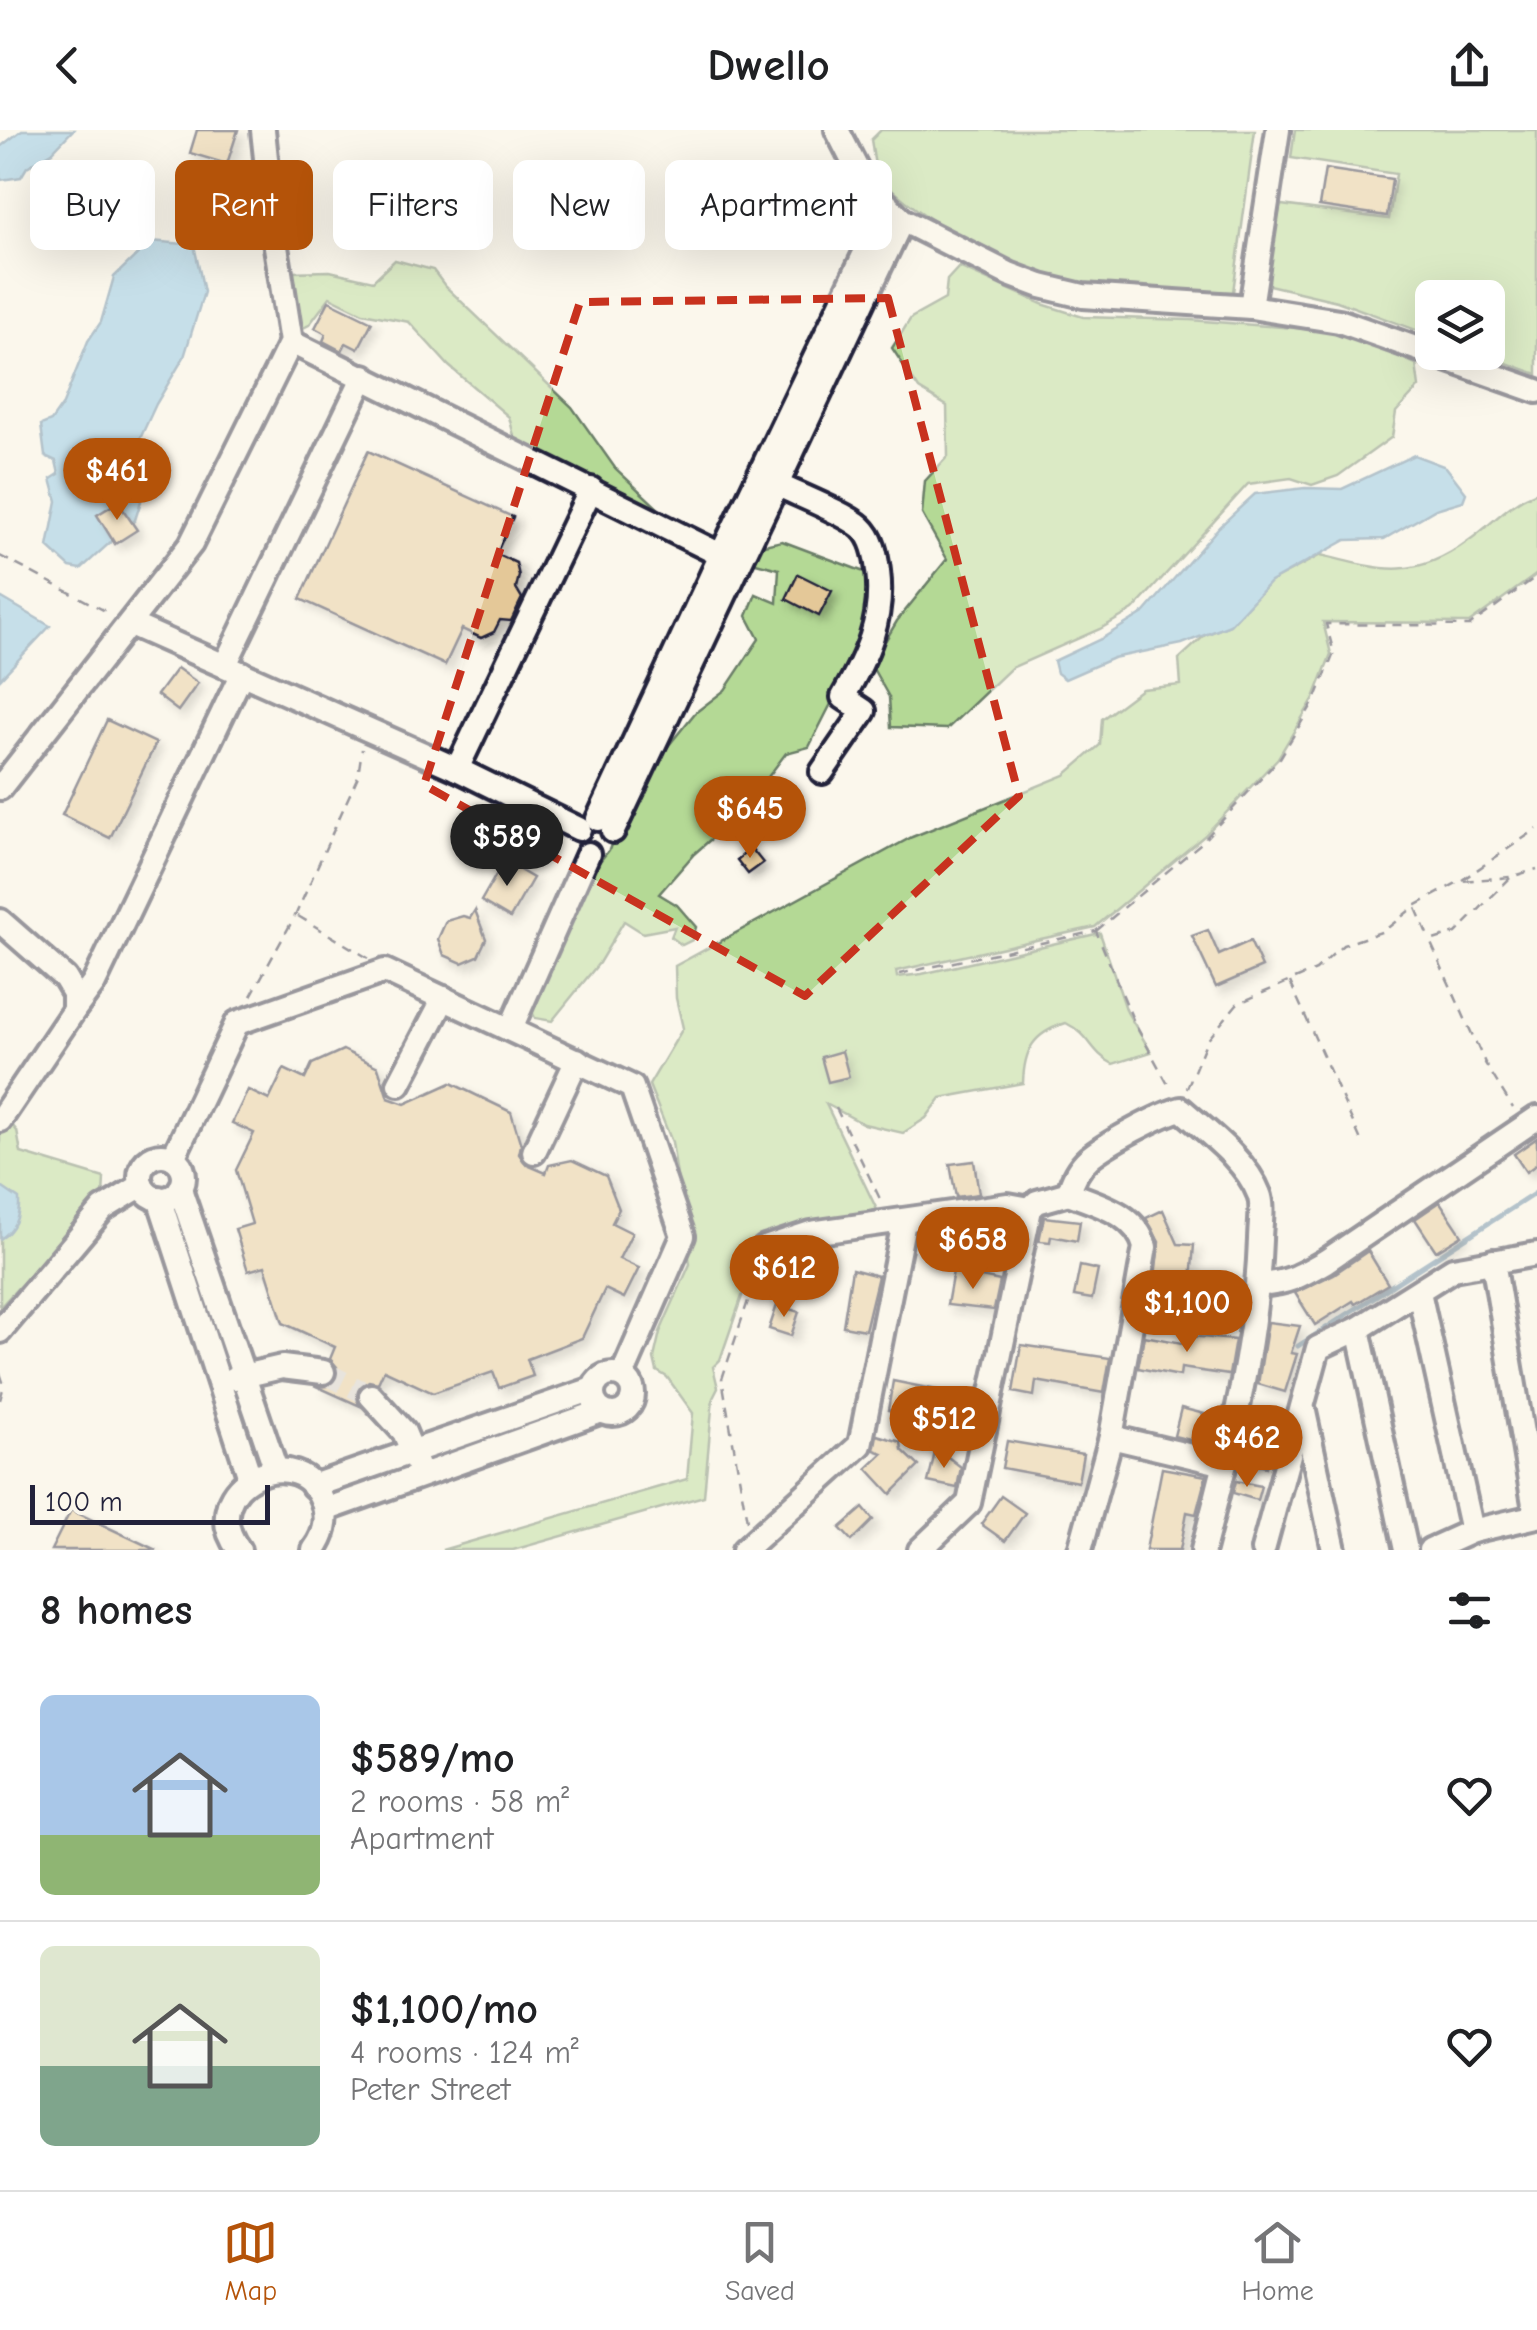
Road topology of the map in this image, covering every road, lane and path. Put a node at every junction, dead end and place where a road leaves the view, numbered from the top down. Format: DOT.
graph roads {
  1 [pos="262,130"];
  2 [pos="838,130"];
  3 [pos="1278,130"];
  4 [pos="895,214"];
  5 [pos="1252,307"];
  6 [pos="291,342"];
  7 [pos="364,376"];
  8 [pos="1537,391"];
  9 [pos="776,484"];
  10 [pos="592,488"];
  11 [pos="0,556"];
  12 [pos="721,556"];
  13 [pos="1537,576"];
  14 [pos="130,624"];
  15 [pos="234,669"];
  16 [pos="365,728"];
  17 [pos="457,769"];
  18 [pos="822,772"];
  19 [pos="0,788"];
  20 [pos="596,826"];
  21 [pos="1537,829"];
  22 [pos="588,854"];
  23 [pos="1537,869"];
  24 [pos="1511,877"];
  25 [pos="1460,881"];
  26 [pos="1415,906"];
  27 [pos="296,914"];
  28 [pos="0,921"];
  29 [pos="1096,931"];
  30 [pos="1430,941"];
  31 [pos="385,972"];
  32 [pos="899,974"];
  33 [pos="1290,982"];
  34 [pos="444,998"];
  35 [pos="74,1010"];
  36 [pos="238,1022"];
  37 [pos="511,1028"];
  38 [pos="577,1060"];
  39 [pos="399,1084"];
  40 [pos="836,1108"];
  41 [pos="1182,1109"];
  42 [pos="0,1120"];
  43 [pos="1531,1122"];
  44 [pos="1364,1145"];
  45 [pos="534,1152"];
  46 [pos="173,1158"];
  47 [pos="160,1191"];
  48 [pos="1068,1193"];
  49 [pos="1030,1208"];
  50 [pos="904,1222"];
  51 [pos="1537,1254"];
  52 [pos="1494,1261"];
  53 [pos="760,1266"];
  54 [pos="1258,1284"];
  55 [pos="1420,1292"];
  56 [pos="1358,1330"];
  57 [pos="0,1331"];
  58 [pos="324,1372"];
  59 [pos="0,1373"];
  60 [pos="244,1375"];
  61 [pos="622,1376"];
  62 [pos="219,1384"];
  63 [pos="372,1396"];
  64 [pos="0,1400"];
  65 [pos="597,1400"];
  66 [pos="1303,1406"];
  67 [pos="1111,1436"];
  68 [pos="412,1451"];
  69 [pos="1225,1464"];
  70 [pos="276,1470"];
  71 [pos="422,1476"];
  72 [pos="250,1478"];
  73 [pos="313,1486"];
  74 [pos="325,1510"];
  75 [pos="1536,1516"];
  76 [pos="1472,1531"];
  77 [pos="748,1547"];
  78 [pos="239,1550"];
  79 [pos="314,1550"];
  80 [pos="920,1550"];
  81 [pos="1080,1550"];
  82 [pos="1203,1550"];
  83 [pos="1263,1550"];
  84 [pos="1334,1550"];
  85 [pos="1406,1550"];
  86 [pos="1430,1550"];
  1 -- 6 [label="street"];
  2 -- 4 [label="street"];
  3 -- 5 [label="street"];
  4 -- 5 [label="street"];
  4 -- 9 [label="street"];
  4 -- 12 [label="street"];
  5 -- 8 [label="street"];
  6 -- 7 [label="street"];
  6 -- 14 [label="street"];
  7 -- 10 [label="street"];
  7 -- 15 [label="street"];
  9 -- 18 [label="street"];
  9 -- 20 [label="street"];
  10 -- 12 [label="street"];
  10 -- 17 [label="street"];
  11 -- 14 [label="path"];
  12 -- 20 [label="street"];
  13 -- 29 [label="path"];
  14 -- 15 [label="street"];
  14 -- 19 [label="street"];
  15 -- 16 [label="street"];
  15 -- 35 [label="street"];
  16 -- 17 [label="street"];
  16 -- 27 [label="path"];
  17 -- 20 [label="street"];
  20 -- 22 [label="street"];
  20 -- 22 [label="street"];
  21 -- 25 [label="path"];
  22 -- 37 [label="street"];
  23 -- 24 [label="path"];
  24 -- 25 [label="path"];
  24 -- 30 [label="path"];
  25 -- 26 [label="path"];
  26 -- 30 [label="path"];
  26 -- 33 [label="path"];
  27 -- 31 [label="path"];
  27 -- 36 [label="path"];
  28 -- 35 [label="street"];
  29 -- 32 [label="path"];
  29 -- 41 [label="path"];
  30 -- 43 [label="path"];
  31 -- 34 [label="street"];
  31 -- 36 [label="street"];
  33 -- 41 [label="path"];
  33 -- 44 [label="path"];
  34 -- 37 [label="street"];
  34 -- 39 [label="street"];
  35 -- 42 [label="street"];
  36 -- 46 [label="street"];
  37 -- 38 [label="street"];
  38 -- 45 [label="street"];
  38 -- 61 [label="street"];
  40 -- 50 [label="path"];
  41 -- 48 [label="street"];
  41 -- 54 [label="street"];
  43 -- 54 [label="street"];
  46 -- 47 [label="street"];
  46 -- 47 [label="street"];
  47 -- 57 [label="street"];
  47 -- 60 [label="street"];
  47 -- 62 [label="street"];
  48 -- 49 [label="street"];
  48 -- 67 [label="street"];
  49 -- 50 [label="street"];
  49 -- 80 [label="street"];
  50 -- 53 [label="street"];
  50 -- 77 [label="street"];
  51 -- 52 [label="street"];
  52 -- 55 [label="street"];
  52 -- 75 [label="street"];
  53 -- 77 [label="path"];
  54 -- 69 [label="street"];
  55 -- 56 [label="street"];
  55 -- 76 [label="street"];
  56 -- 66 [label="street"];
  56 -- 85 [label="street"];
  58 -- 60 [label="street"];
  59 -- 64 [label="path"];
  60 -- 62 [label="street"];
  60 -- 70 [label="street"];
  61 -- 65 [label="street"];
  61 -- 65 [label="street"];
  62 -- 72 [label="street"];
  63 -- 68 [label="street"];
  65 -- 68 [label="street"];
  65 -- 71 [label="street"];
  66 -- 83 [label="street"];
  66 -- 84 [label="street"];
  67 -- 69 [label="street"];
  67 -- 81 [label="street"];
  68 -- 71 [label="street"];
  68 -- 73 [label="street"];
  69 -- 82 [label="street"];
  70 -- 72 [label="street"];
  70 -- 73 [label="street"];
  71 -- 74 [label="street"];
  72 -- 78 [label="street"];
  73 -- 74 [label="street"];
  74 -- 79 [label="street"];
  75 -- 76 [label="street"];
  76 -- 86 [label="street"];
}
